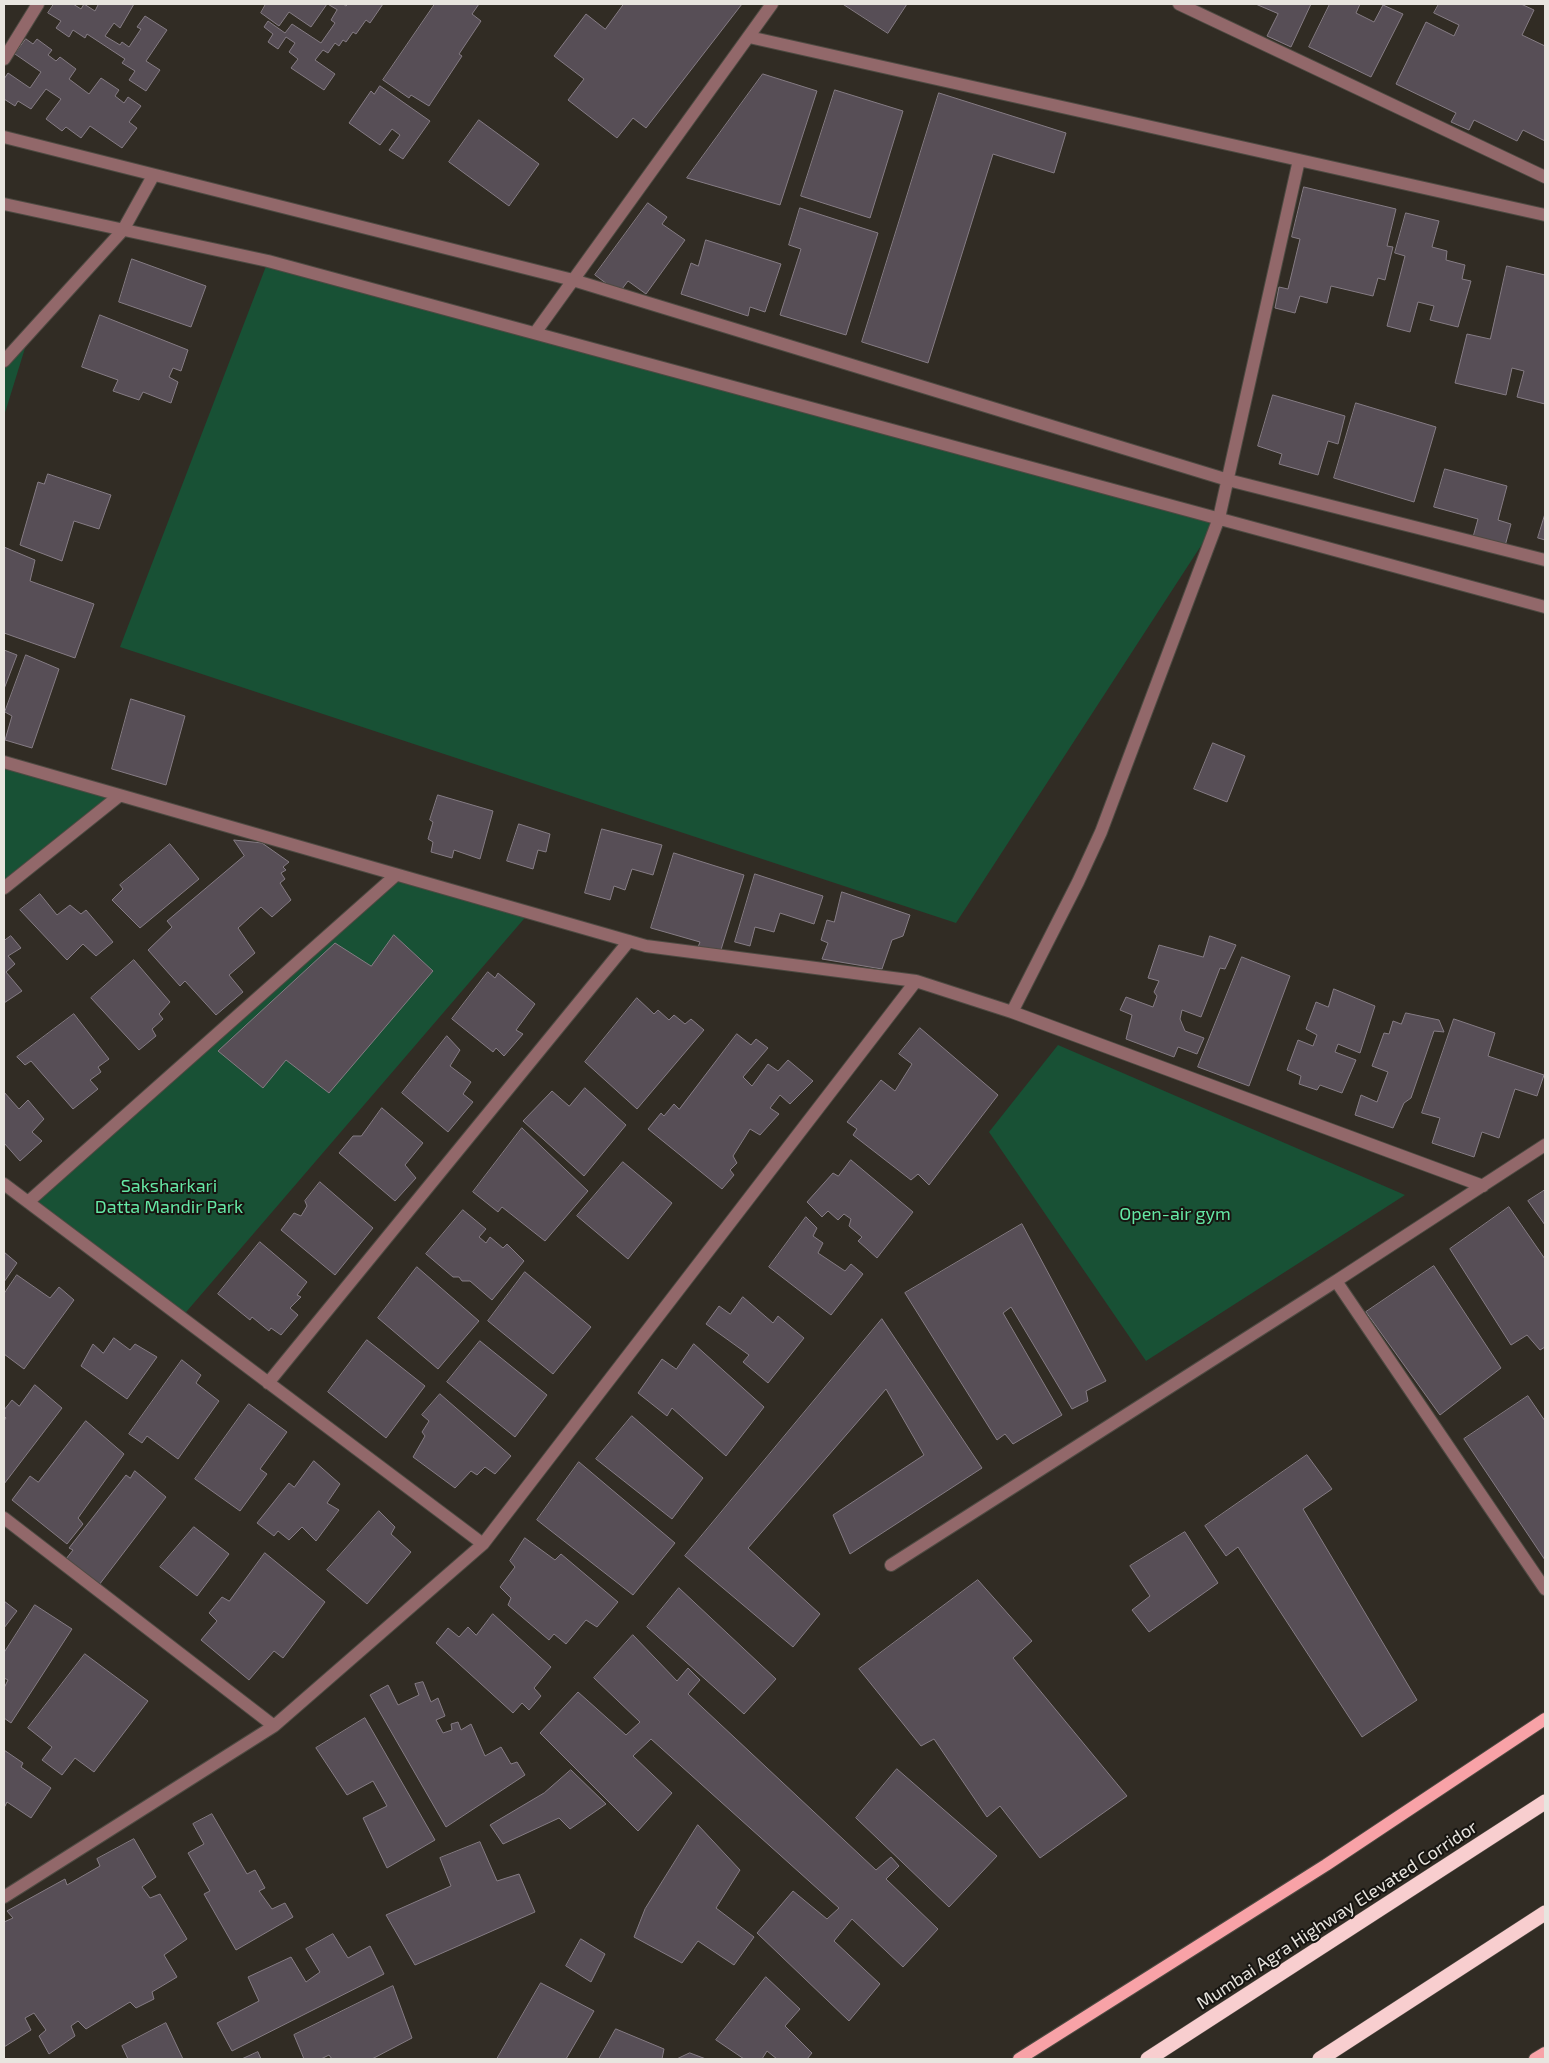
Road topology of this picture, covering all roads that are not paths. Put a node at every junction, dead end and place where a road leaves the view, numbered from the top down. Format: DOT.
graph roads {
  1 [pos="38,4"];
  2 [pos="772,4"];
  3 [pos="1179,4"];
  4 [pos="749,36"];
  5 [pos="4,59"];
  6 [pos="4,137"];
  7 [pos="1299,160"];
  8 [pos="154,176"];
  9 [pos="1545,176"];
  10 [pos="4,204"];
  11 [pos="1545,216"];
  12 [pos="123,230"];
  13 [pos="573,280"];
  14 [pos="535,333"];
  15 [pos="4,361"];
  16 [pos="1228,480"];
  17 [pos="1219,518"];
  18 [pos="1545,560"];
  19 [pos="1545,607"];
  20 [pos="4,762"];
  21 [pos="119,796"];
  22 [pos="396,875"];
  23 [pos="4,888"];
  24 [pos="629,941"];
  25 [pos="916,981"];
  26 [pos="1012,1012"];
  27 [pos="1545,1145"];
  28 [pos="4,1184"];
  29 [pos="1483,1186"];
  30 [pos="28,1202"];
  31 [pos="1336,1281"];
  32 [pos="268,1383"];
  33 [pos="4,1518"];
  34 [pos="483,1544"];
  35 [pos="892,1565"];
  36 [pos="1545,1589"];
  37 [pos="1545,1719"];
  38 [pos="274,1726"];
  39 [pos="1545,1802"];
  40 [pos="4,1897"];
  41 [pos="1545,1913"];
  42 [pos="1545,2052"];
  43 [pos="1019,2059"];
  44 [pos="1148,2059"];
  45 [pos="1320,2059"];
  46 [pos="1535,2059"];
  1 -- 5 [label="street"];
  2 -- 4 [label="street"];
  3 -- 9 [label="street"];
  4 -- 7 [label="street"];
  4 -- 13 [label="street"];
  6 -- 8 [label="street"];
  7 -- 11 [label="street"];
  7 -- 16 [label="street"];
  8 -- 12 [label="street"];
  8 -- 13 [label="street"];
  10 -- 12 [label="street"];
  12 -- 14 [label="street"];
  12 -- 15 [label="street"];
  13 -- 14 [label="street"];
  13 -- 16 [label="street"];
  14 -- 17 [label="street"];
  16 -- 17 [label="street"];
  16 -- 18 [label="street"];
  17 -- 19 [label="street"];
  17 -- 26 [label="street"];
  20 -- 21 [label="street"];
  21 -- 22 [label="street"];
  21 -- 23 [label="street"];
  22 -- 24 [label="street"];
  22 -- 30 [label="street"];
  24 -- 25 [label="street"];
  24 -- 32 [label="street"];
  25 -- 26 [label="street"];
  25 -- 34 [label="street"];
  26 -- 29 [label="street"];
  27 -- 29 [label="street"];
  28 -- 30 [label="street"];
  29 -- 31 [label="street"];
  30 -- 32 [label="street"];
  31 -- 35 [label="street"];
  31 -- 36 [label="street"];
  32 -- 34 [label="street"];
  33 -- 38 [label="street"];
  34 -- 38 [label="street"];
  37 -- 43 [label="main road"];
  38 -- 40 [label="street"];
  39 -- 44 [label="highway, Mumbai Agra Highway Elevated Corridor"];
  41 -- 45 [label="highway"];
  42 -- 46 [label="main road"];
}
